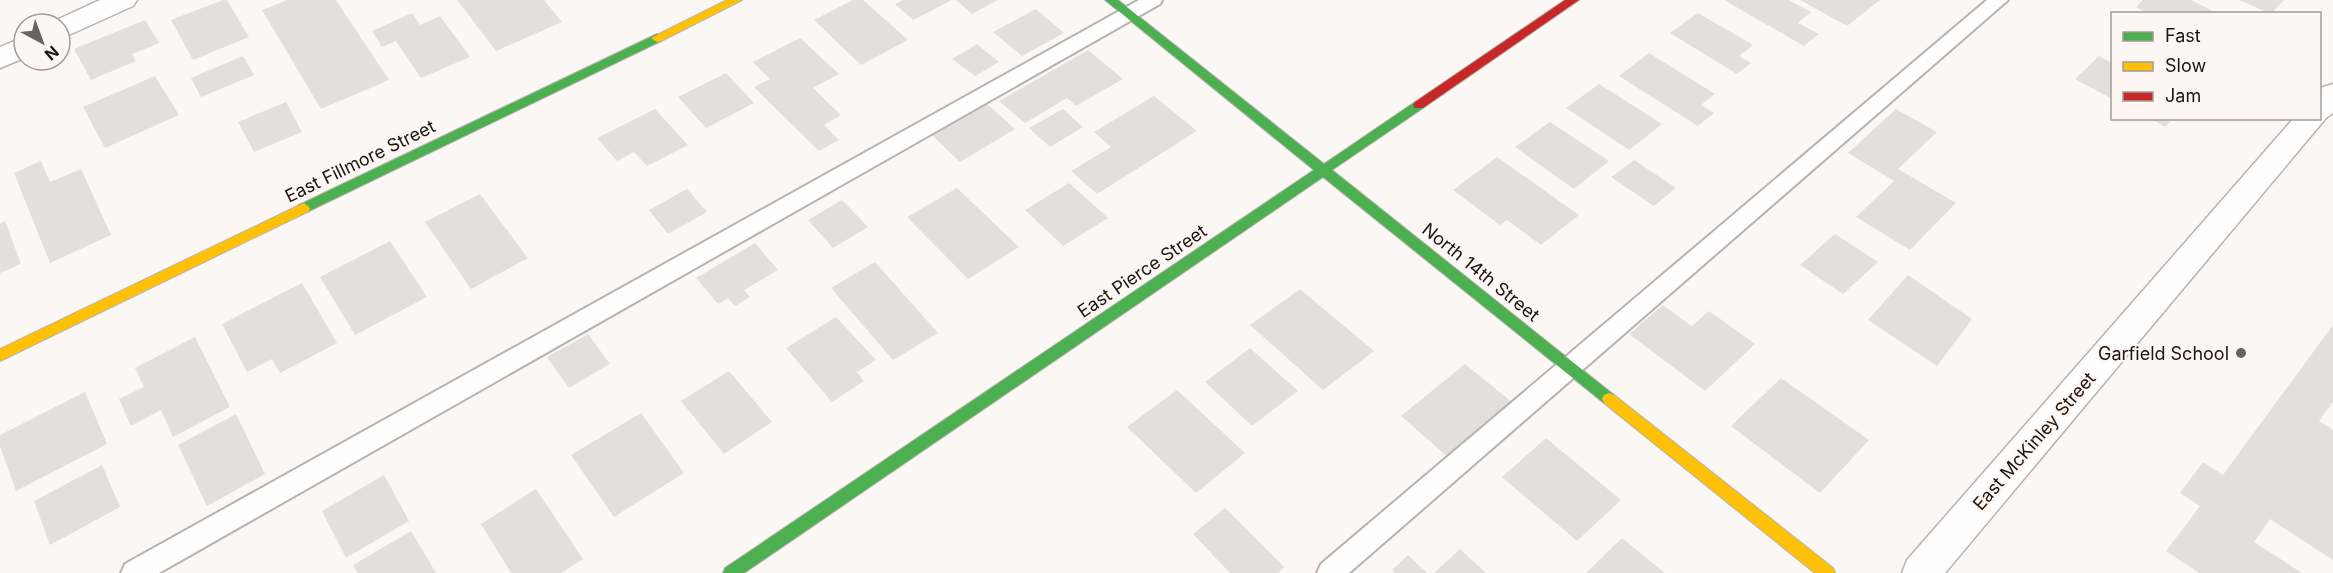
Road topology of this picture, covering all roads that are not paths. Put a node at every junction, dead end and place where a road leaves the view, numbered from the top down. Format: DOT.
graph roads {
  1 [pos="123,0"];
  2 [pos="736,0"];
  3 [pos="1153,0"];
  4 [pos="1573,0"];
  5 [pos="1999,0"];
  6 [pos="1119,7"];
  7 [pos="72,24"];
  8 [pos="2333,94"];
  9 [pos="2321,107"];
  10 [pos="2310,120"];
  11 [pos="1324,169"];
  12 [pos="0,355"];
  13 [pos="1569,366"];
  14 [pos="134,573"];
  15 [pos="731,573"];
  16 [pos="1330,573"];
  17 [pos="1827,573"];
  18 [pos="1921,573"];
  1 -- 7 [label="street"];
  2 -- 12 [label="street, East Fillmore Street"];
  3 -- 6 [label="lane"];
  4 -- 11 [label="street, East Pierce Street"];
  5 -- 13 [label="lane"];
  6 -- 11 [label="street, North 14th Street"];
  6 -- 14 [label="lane"];
  8 -- 9 [label="street"];
  10 -- 18 [label="street, East McKinley Street"];
  11 -- 13 [label="street, North 14th Street"];
  11 -- 15 [label="street, East Pierce Street"];
  13 -- 16 [label="lane"];
  13 -- 17 [label="street, North 14th Street"];
}
